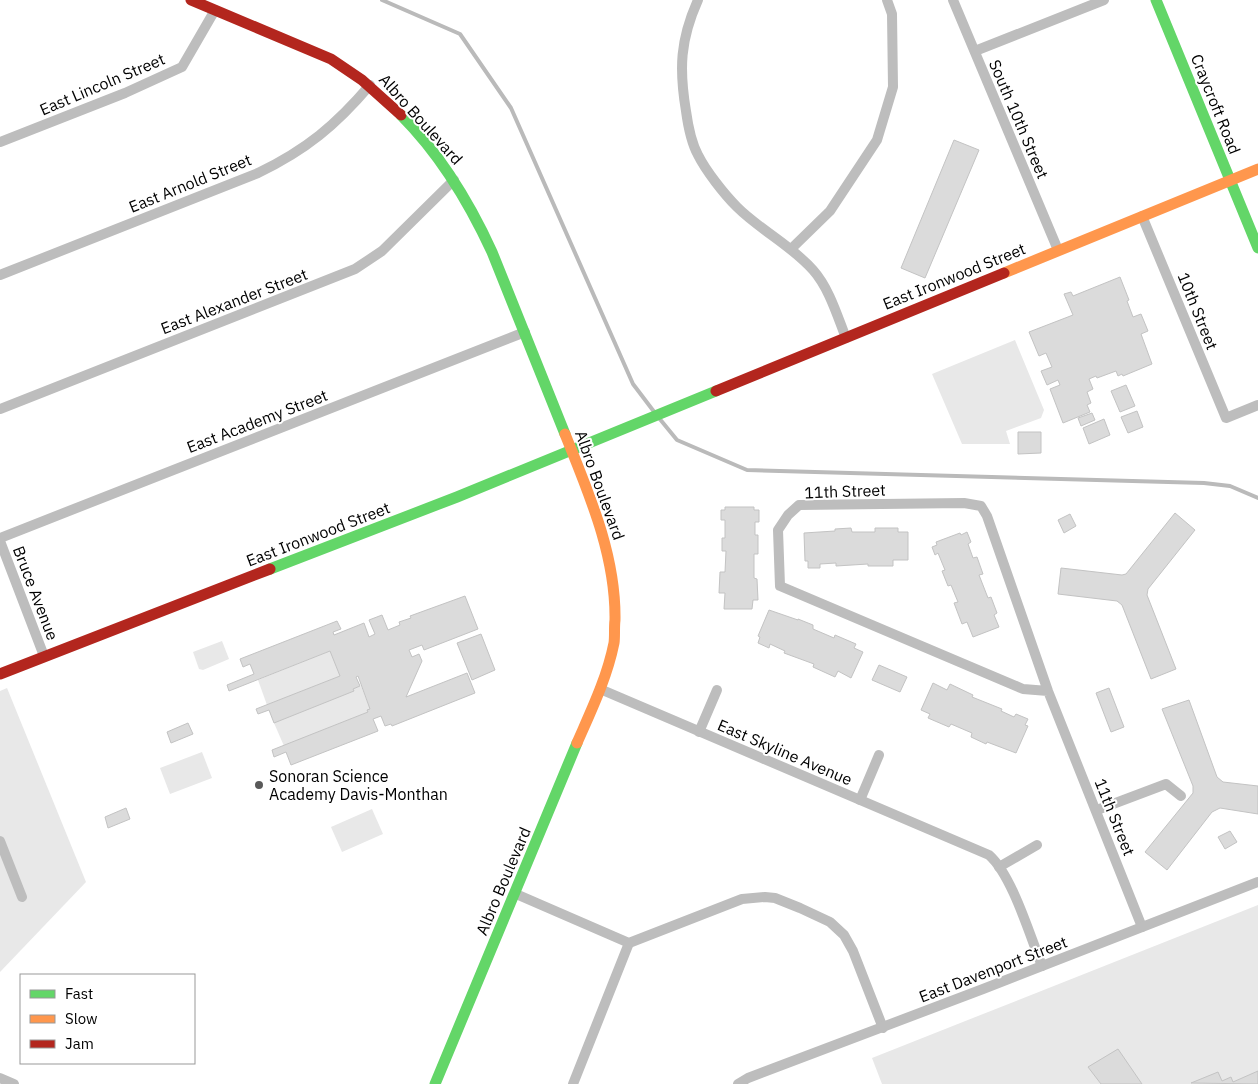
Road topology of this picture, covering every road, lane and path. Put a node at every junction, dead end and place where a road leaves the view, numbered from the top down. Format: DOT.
graph roads {
  1 [pos="191,0"];
  2 [pos="698,0"];
  3 [pos="887,0"];
  4 [pos="953,0"];
  5 [pos="1104,0"];
  6 [pos="1156,0"];
  7 [pos="215,10"];
  8 [pos="975,51"];
  9 [pos="370,85"];
  10 [pos="0,142"];
  11 [pos="1258,169"];
  12 [pos="454,180"];
  13 [pos="1230,181"];
  14 [pos="1142,216"];
  15 [pos="1258,248"];
  16 [pos="791,249"];
  17 [pos="1058,250"];
  18 [pos="0,275"];
  19 [pos="525,332"];
  20 [pos="846,338"];
  21 [pos="1258,405"];
  22 [pos="0,409"];
  23 [pos="571,450"];
  24 [pos="0,540"];
  25 [pos="44,656"];
  26 [pos="0,674"];
  27 [pos="600,689"];
  28 [pos="717,690"];
  29 [pos="1048,691"];
  30 [pos="699,732"];
  31 [pos="879,755"];
  32 [pos="1181,796"];
  33 [pos="860,800"];
  34 [pos="1097,810"];
  35 [pos="0,841"];
  36 [pos="1037,845"];
  37 [pos="999,867"];
  38 [pos="1258,882"];
  39 [pos="516,894"];
  40 [pos="22,897"];
  41 [pos="1142,927"];
  42 [pos="629,943"];
  43 [pos="1042,966"];
  44 [pos="883,1028"];
  45 [pos="0,1078"];
  46 [pos="12,1084"];
  47 [pos="435,1084"];
  48 [pos="573,1084"];
  49 [pos="738,1084"];
  1 -- 7 [label="street, Albro Boulevard"];
  2 -- 16 [label="street"];
  3 -- 16 [label="street"];
  4 -- 8 [label="street, South 10th Street"];
  5 -- 8 [label="street"];
  6 -- 13 [label="street, Craycroft Road"];
  7 -- 9 [label="street, Albro Boulevard"];
  7 -- 10 [label="street, East Lincoln Street"];
  8 -- 17 [label="street, South 10th Street"];
  9 -- 12 [label="street, Albro Boulevard"];
  9 -- 18 [label="street, East Arnold Street"];
  11 -- 13 [label="street, East Ironwood Street"];
  12 -- 19 [label="street, Albro Boulevard"];
  12 -- 22 [label="street, East Alexander Street"];
  13 -- 14 [label="street, East Ironwood Street"];
  13 -- 15 [label="street, Craycroft Road"];
  14 -- 17 [label="street, East Ironwood Street"];
  14 -- 21 [label="street, 10th Street"];
  16 -- 20 [label="street"];
  17 -- 20 [label="street, East Ironwood Street"];
  19 -- 23 [label="street, Albro Boulevard"];
  19 -- 24 [label="street, East Academy Street"];
  20 -- 23 [label="street, East Ironwood Street"];
  23 -- 25 [label="street, East Ironwood Street"];
  23 -- 27 [label="street, Albro Boulevard"];
  24 -- 25 [label="street, Bruce Avenue"];
  25 -- 26 [label="street, East Ironwood Street"];
  27 -- 30 [label="street, East Skyline Avenue"];
  27 -- 39 [label="street, Albro Boulevard"];
  28 -- 30 [label="street, East Skyline Avenue"];
  29 -- 29 [label="street, 11th Street"];
  29 -- 34 [label="street, 11th Street"];
  30 -- 33 [label="street, East Skyline Avenue"];
  31 -- 33 [label="street, East Skyline Avenue"];
  32 -- 34 [label="street"];
  33 -- 37 [label="street, East Skyline Avenue"];
  34 -- 41 [label="street, 11th Street"];
  35 -- 40 [label="street"];
  36 -- 37 [label="street"];
  37 -- 43 [label="street, East Skyline Avenue"];
  38 -- 41 [label="street, East Davenport Street"];
  39 -- 42 [label="street"];
  39 -- 47 [label="street, Albro Boulevard"];
  41 -- 43 [label="street, East Davenport Street"];
  42 -- 44 [label="street"];
  42 -- 48 [label="street"];
  43 -- 44 [label="street, East Davenport Street"];
  44 -- 49 [label="street, East Davenport Street"];
  45 -- 46 [label="street"];
}
